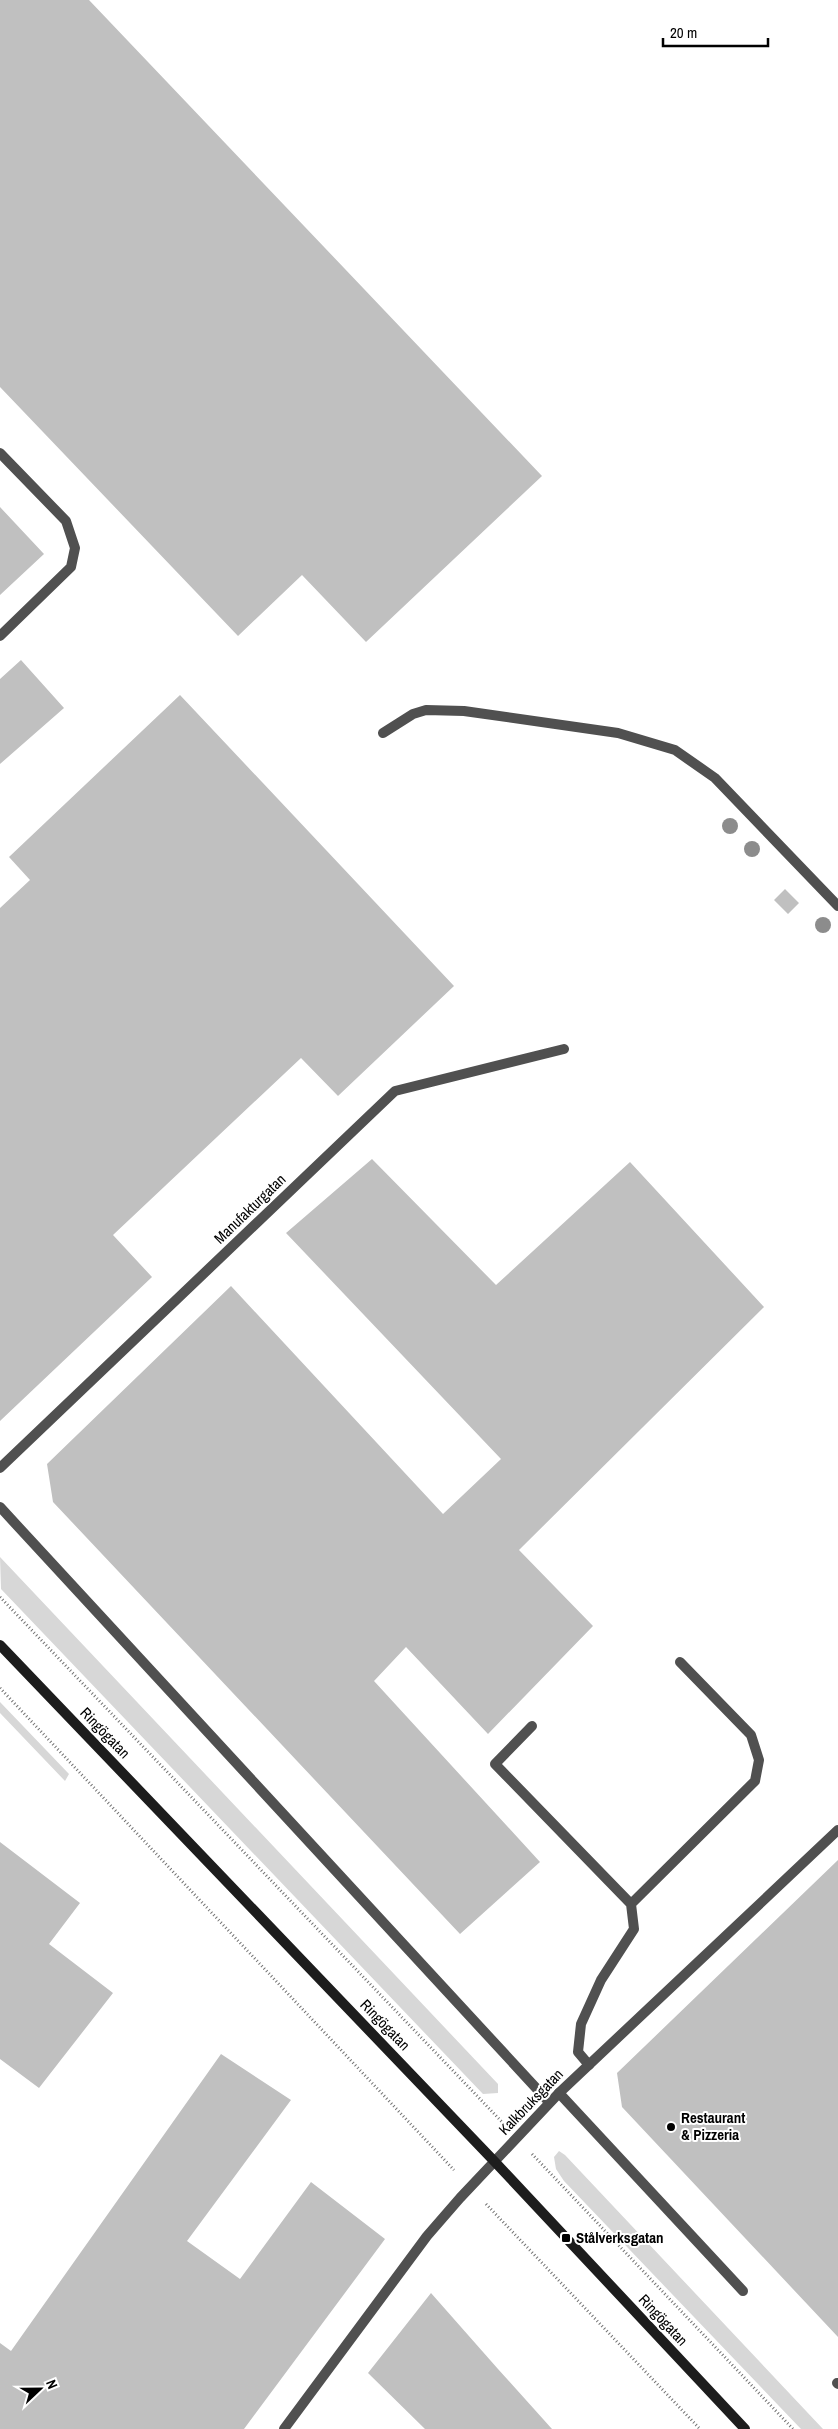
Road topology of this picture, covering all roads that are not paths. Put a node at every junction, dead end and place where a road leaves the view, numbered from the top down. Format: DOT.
graph roads {
  1 [pos="0,453"];
  2 [pos="0,636"];
  3 [pos="384,733"];
  4 [pos="838,906"];
  5 [pos="564,1049"];
  6 [pos="0,1468"];
  7 [pos="0,1507"];
  8 [pos="0,1645"];
  9 [pos="680,1662"];
  10 [pos="532,1726"];
  11 [pos="838,1830"];
  12 [pos="631,1904"];
  13 [pos="589,2065"];
  14 [pos="559,2093"];
  15 [pos="549,2102"];
  16 [pos="495,2162"];
  17 [pos="743,2291"];
  18 [pos="284,2429"];
  19 [pos="745,2429"];
  1 -- 2 [label="street"];
  3 -- 4 [label="street"];
  5 -- 6 [label="street, Manufakturgatan"];
  7 -- 15 [label="street"];
  8 -- 16 [label="street, Ringögatan"];
  9 -- 12 [label="street"];
  10 -- 12 [label="street"];
  11 -- 13 [label="street, Kalkbruksgatan"];
  12 -- 13 [label="street"];
  13 -- 14 [label="street, Kalkbruksgatan"];
  14 -- 15 [label="street, Kalkbruksgatan"];
  14 -- 17 [label="street"];
  15 -- 16 [label="street, Kalkbruksgatan"];
  16 -- 18 [label="street, Kalkbruksgatan"];
  16 -- 19 [label="street, Ringögatan"];
}
